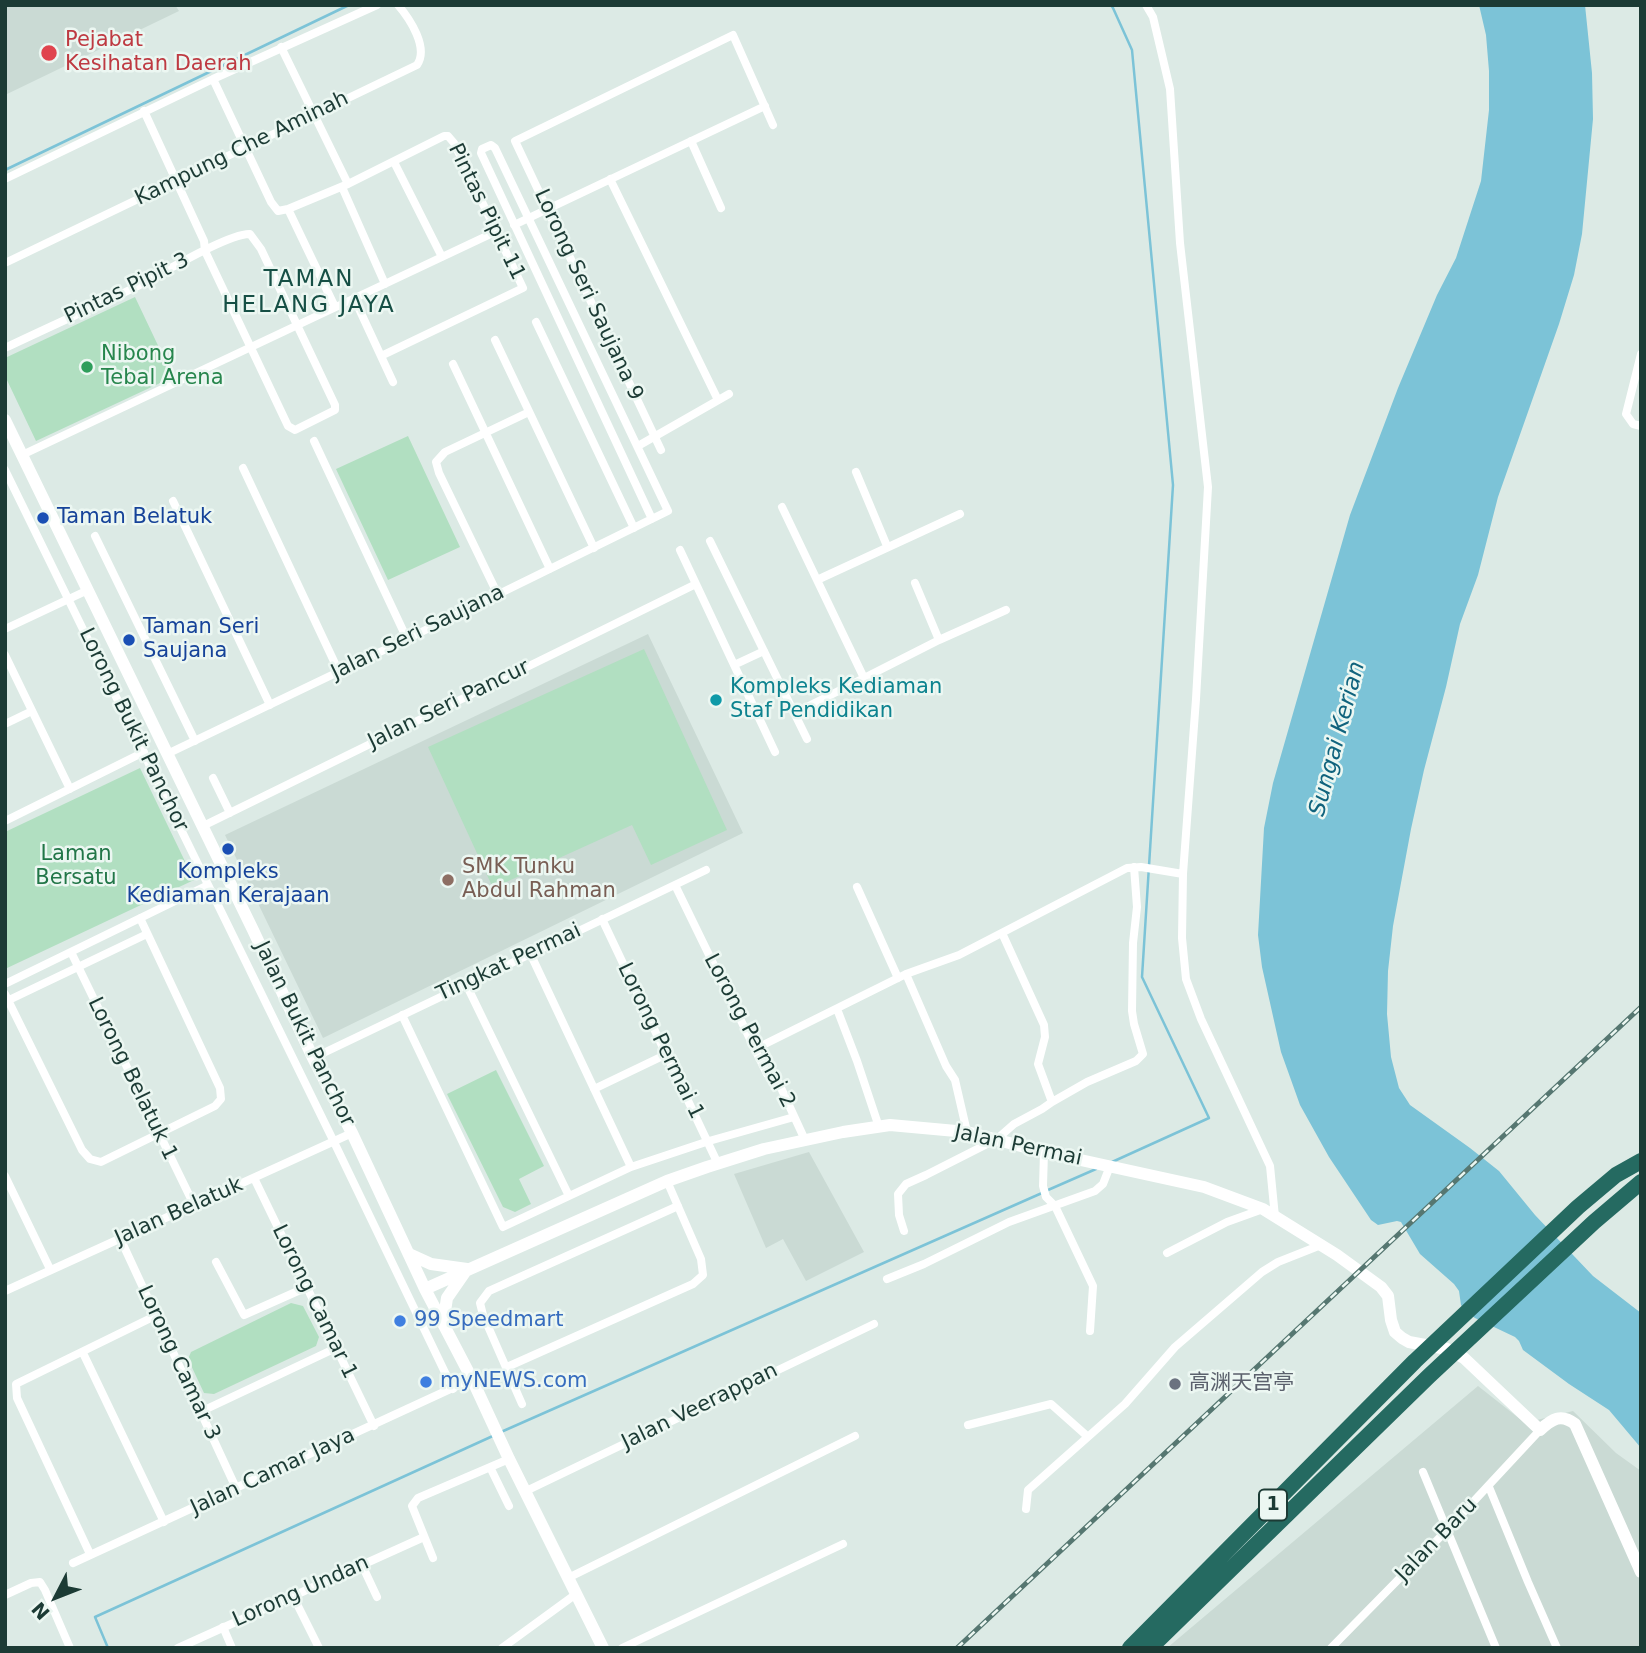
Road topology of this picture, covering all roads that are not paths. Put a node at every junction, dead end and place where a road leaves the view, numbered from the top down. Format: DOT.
graph roads {
  1 [pos="377,5"];
  2 [pos="398,5"];
  3 [pos="1146,5"];
  4 [pos="281,47"];
  5 [pos="213,79"];
  6 [pos="765,106"];
  7 [pos="144,111"];
  8 [pos="315,114"];
  9 [pos="774,125"];
  10 [pos="691,141"];
  11 [pos="246,146"];
  12 [pos="394,162"];
  13 [pos="5,179"];
  14 [pos="610,180"];
  15 [pos="176,181"];
  16 [pos="345,185"];
  17 [pos="721,208"];
  18 [pos="288,209"];
  19 [pos="547,209"];
  20 [pos="528,218"];
  21 [pos="514,225"];
  22 [pos="495,232"];
  23 [pos="205,251"];
  24 [pos="442,257"];
  25 [pos="5,262"];
  26 [pos="385,284"];
  27 [pos="354,298"];
  28 [pos="335,307"];
  29 [pos="536,322"];
  30 [pos="297,325"];
  31 [pos="495,340"];
  32 [pos="5,348"];
  33 [pos="250,348"];
  34 [pos="1641,354"];
  35 [pos="381,356"];
  36 [pos="453,365"];
  37 [pos="393,382"];
  38 [pos="729,394"];
  39 [pos="718,400"];
  40 [pos="529,411"];
  41 [pos="5,420"];
  42 [pos="1637,425"];
  43 [pos="485,433"];
  44 [pos="655,435"];
  45 [pos="313,440"];
  46 [pos="638,446"];
  47 [pos="661,450"];
  48 [pos="22,455"];
  49 [pos="243,468"];
  50 [pos="5,470"];
  51 [pos="856,472"];
  52 [pos="173,501"];
  53 [pos="782,507"];
  54 [pos="960,513"];
  55 [pos="652,519"];
  56 [pos="634,528"];
  57 [pos="95,536"];
  58 [pos="710,541"];
  59 [pos="887,546"];
  60 [pos="594,548"];
  61 [pos="680,550"];
  62 [pos="550,569"];
  63 [pos="817,580"];
  64 [pos="915,583"];
  65 [pos="696,584"];
  66 [pos="88,590"];
  67 [pos="498,595"];
  68 [pos="68,599"];
  69 [pos="1006,610"];
  70 [pos="5,629"];
  71 [pos="407,639"];
  72 [pos="939,640"];
  73 [pos="764,651"];
  74 [pos="5,655"];
  75 [pos="734,665"];
  76 [pos="339,671"];
  77 [pos="864,678"];
  78 [pos="270,705"];
  79 [pos="32,711"];
  80 [pos="794,713"];
  81 [pos="5,724"];
  82 [pos="807,739"];
  83 [pos="195,741"];
  84 [pos="144,752"];
  85 [pos="775,752"];
  86 [pos="167,754"];
  87 [pos="213,778"];
  88 [pos="70,789"];
  89 [pos="230,813"];
  90 [pos="5,821"];
  91 [pos="203,826"];
  92 [pos="1138,867"];
  93 [pos="706,870"];
  94 [pos="1179,872"];
  95 [pos="208,885"];
  96 [pos="675,885"];
  97 [pos="857,887"];
  98 [pos="140,918"];
  99 [pos="602,919"];
  100 [pos="1002,933"];
  101 [pos="147,934"];
  102 [pos="71,952"];
  103 [pos="530,953"];
  104 [pos="78,967"];
  105 [pos="902,976"];
  106 [pos="466,984"];
  107 [pos="5,985"];
  108 [pos="7,997"];
  109 [pos="836,1009"];
  110 [pos="402,1015"];
  111 [pos="755,1049"];
  112 [pos="667,1054"];
  113 [pos="313,1058"];
  114 [pos="594,1089"];
  115 [pos="1052,1102"];
  116 [pos="794,1117"];
  117 [pos="878,1127"];
  118 [pos="967,1132"];
  119 [pos="352,1133"];
  120 [pos="159,1134"];
  121 [pos="997,1139"];
  122 [pos="805,1140"];
  123 [pos="709,1141"];
  124 [pos="334,1142"];
  125 [pos="1641,1151"];
  126 [pos="1044,1152"];
  127 [pos="1641,1161"];
  128 [pos="718,1164"];
  129 [pos="1110,1166"];
  130 [pos="631,1167"];
  131 [pos="1616,1175"];
  132 [pos="5,1176"];
  133 [pos="254,1178"];
  134 [pos="667,1181"];
  135 [pos="1641,1182"];
  136 [pos="569,1196"];
  137 [pos="194,1205"];
  138 [pos="678,1206"];
  139 [pos="1055,1206"];
  140 [pos="1263,1209"];
  141 [pos="1275,1217"];
  142 [pos="904,1231"];
  143 [pos="120,1238"];
  144 [pos="1321,1245"];
  145 [pos="1167,1253"];
  146 [pos="409,1254"];
  147 [pos="216,1262"];
  148 [pos="50,1269"];
  149 [pos="467,1269"];
  150 [pos="887,1279"];
  151 [pos="307,1287"];
  152 [pos="425,1289"];
  153 [pos="5,1291"];
  154 [pos="155,1316"];
  155 [pos="443,1324"];
  156 [pos="874,1324"];
  157 [pos="1090,1331"];
  158 [pos="336,1348"];
  159 [pos="83,1353"];
  160 [pos="507,1367"];
  161 [pos="472,1379"];
  162 [pos="453,1389"];
  163 [pos="523,1404"];
  164 [pos="200,1412"];
  165 [pos="968,1425"];
  166 [pos="374,1426"];
  167 [pos="1541,1430"];
  168 [pos="855,1436"];
  169 [pos="1087,1436"];
  170 [pos="509,1458"];
  171 [pos="490,1467"];
  172 [pos="1423,1472"];
  173 [pos="1489,1487"];
  174 [pos="236,1488"];
  175 [pos="526,1491"];
  176 [pos="509,1506"];
  177 [pos="1026,1509"];
  178 [pos="164,1522"];
  179 [pos="1447,1530"];
  180 [pos="424,1537"];
  181 [pos="843,1544"];
  182 [pos="90,1554"];
  183 [pos="433,1558"];
  184 [pos="73,1563"];
  185 [pos="362,1565"];
  186 [pos="1641,1572"];
  187 [pos="568,1578"];
  188 [pos="576,1594"];
  189 [pos="5,1595"];
  190 [pos="293,1596"];
  191 [pos="377,1597"];
  192 [pos="223,1628"];
  193 [pos="70,1648"];
  194 [pos="178,1648"];
  195 [pos="232,1648"];
  196 [pos="319,1648"];
  197 [pos="502,1648"];
  198 [pos="603,1648"];
  199 [pos="622,1648"];
  200 [pos="1129,1648"];
  201 [pos="1150,1648"];
  202 [pos="1331,1648"];
  203 [pos="1496,1648"];
  204 [pos="1557,1648"];
  1 -- 4 [label="street"];
  2 -- 8 [label="street, Kampung Che Aminah"];
  3 -- 94 [label="street"];
  4 -- 5 [label="street"];
  4 -- 8 [label="street"];
  5 -- 7 [label="street"];
  5 -- 11 [label="street"];
  6 -- 9 [label="street"];
  6 -- 10 [label="street"];
  6 -- 19 [label="street, Lorong Seri Saujana 9"];
  7 -- 13 [label="street"];
  7 -- 15 [label="street"];
  8 -- 11 [label="street, Kampung Che Aminah"];
  8 -- 16 [label="street"];
  10 -- 14 [label="street"];
  10 -- 17 [label="street"];
  11 -- 15 [label="street, Kampung Che Aminah"];
  11 -- 18 [label="street"];
  12 -- 16 [label="street"];
  12 -- 22 [label="street, Pintas Pipit 11"];
  12 -- 24 [label="street"];
  14 -- 19 [label="street"];
  14 -- 39 [label="street"];
  15 -- 23 [label="street"];
  15 -- 25 [label="street, Kampung Che Aminah"];
  16 -- 18 [label="street"];
  16 -- 26 [label="street"];
  18 -- 28 [label="street"];
  19 -- 20 [label="street"];
  19 -- 44 [label="street, Lorong Seri Saujana 9"];
  20 -- 21 [label="street"];
  20 -- 21 [label="street"];
  20 -- 46 [label="street"];
  21 -- 55 [label="street"];
  22 -- 24 [label="street"];
  22 -- 35 [label="street, Pintas Pipit 11"];
  23 -- 30 [label="street, Pintas Pipit 3"];
  23 -- 32 [label="street, Pintas Pipit 3"];
  23 -- 33 [label="street"];
  24 -- 26 [label="street"];
  26 -- 27 [label="street"];
  27 -- 28 [label="street"];
  27 -- 35 [label="street"];
  28 -- 30 [label="street"];
  29 -- 56 [label="street"];
  30 -- 33 [label="street"];
  30 -- 33 [label="street"];
  31 -- 40 [label="street"];
  33 -- 48 [label="street"];
  34 -- 42 [label="street"];
  35 -- 37 [label="street"];
  36 -- 43 [label="street"];
  38 -- 39 [label="street"];
  39 -- 44 [label="street"];
  40 -- 43 [label="street"];
  40 -- 60 [label="street"];
  41 -- 48 [label="main road, Jalan Bukit Panchor"];
  43 -- 62 [label="street"];
  43 -- 67 [label="street"];
  44 -- 46 [label="street"];
  44 -- 47 [label="street, Lorong Seri Saujana 9"];
  45 -- 71 [label="street"];
  46 -- 55 [label="street, Jalan Seri Saujana"];
  48 -- 66 [label="main road, Jalan Bukit Panchor"];
  49 -- 76 [label="street"];
  50 -- 68 [label="street, Lorong Bukit Panchor"];
  51 -- 59 [label="street"];
  52 -- 78 [label="street"];
  53 -- 63 [label="street"];
  54 -- 59 [label="street"];
  55 -- 56 [label="street, Jalan Seri Saujana"];
  56 -- 60 [label="street, Jalan Seri Saujana"];
  57 -- 83 [label="street"];
  58 -- 73 [label="street"];
  59 -- 63 [label="street"];
  60 -- 62 [label="street, Jalan Seri Saujana"];
  61 -- 65 [label="street"];
  62 -- 67 [label="street, Jalan Seri Saujana"];
  63 -- 77 [label="street"];
  64 -- 72 [label="street"];
  65 -- 75 [label="street"];
  65 -- 89 [label="street, Jalan Seri Pancur"];
  66 -- 68 [label="street"];
  66 -- 86 [label="main road, Jalan Bukit Panchor"];
  67 -- 71 [label="street, Jalan Seri Saujana"];
  68 -- 70 [label="street"];
  68 -- 84 [label="street, Lorong Bukit Panchor"];
  69 -- 72 [label="street"];
  71 -- 76 [label="street, Jalan Seri Saujana"];
  72 -- 77 [label="street"];
  73 -- 75 [label="street"];
  73 -- 80 [label="street"];
  74 -- 79 [label="street"];
  75 -- 85 [label="street"];
  76 -- 78 [label="street, Jalan Seri Saujana"];
  77 -- 80 [label="street"];
  78 -- 83 [label="street, Jalan Seri Saujana"];
  79 -- 81 [label="street"];
  79 -- 88 [label="street"];
  80 -- 82 [label="street"];
  83 -- 86 [label="street, Jalan Seri Saujana"];
  84 -- 88 [label="street"];
  84 -- 95 [label="street, Lorong Bukit Panchor"];
  86 -- 91 [label="main road, Jalan Bukit Panchor"];
  87 -- 89 [label="street"];
  88 -- 90 [label="street"];
  89 -- 91 [label="street, Jalan Seri Pancur"];
  91 -- 113 [label="main road, Jalan Bukit Panchor"];
  92 -- 94 [label="street"];
  92 -- 100 [label="street"];
  92 -- 115 [label="street"];
  93 -- 96 [label="street, Tingkat Permai"];
  94 -- 141 [label="street"];
  95 -- 98 [label="street"];
  95 -- 124 [label="street, Lorong Bukit Panchor"];
  96 -- 99 [label="street, Tingkat Permai"];
  96 -- 111 [label="street, Lorong Permai 2"];
  97 -- 105 [label="street"];
  98 -- 101 [label="street"];
  98 -- 102 [label="street"];
  99 -- 103 [label="street, Tingkat Permai"];
  99 -- 112 [label="street, Lorong Permai 1"];
  100 -- 105 [label="street"];
  100 -- 115 [label="street"];
  101 -- 104 [label="street"];
  101 -- 120 [label="street"];
  102 -- 104 [label="street, Lorong Belatuk 1"];
  102 -- 107 [label="street"];
  103 -- 106 [label="street, Tingkat Permai"];
  103 -- 114 [label="street"];
  104 -- 108 [label="street"];
  104 -- 120 [label="street, Lorong Belatuk 1"];
  105 -- 109 [label="street"];
  105 -- 118 [label="street"];
  106 -- 110 [label="street, Tingkat Permai"];
  106 -- 136 [label="street"];
  108 -- 120 [label="street"];
  109 -- 111 [label="street"];
  109 -- 117 [label="street"];
  110 -- 113 [label="street, Tingkat Permai"];
  110 -- 136 [label="street"];
  111 -- 116 [label="street, Lorong Permai 2"];
  112 -- 114 [label="street"];
  112 -- 123 [label="street, Lorong Permai 1"];
  113 -- 119 [label="main road, Jalan Bukit Panchor"];
  114 -- 130 [label="street"];
  115 -- 121 [label="street"];
  116 -- 122 [label="street, Lorong Permai 2"];
  116 -- 123 [label="street"];
  117 -- 118 [label="main road, Jalan Permai"];
  117 -- 122 [label="main road, Jalan Permai"];
  118 -- 121 [label="main road, Jalan Permai"];
  119 -- 124 [label="street, Jalan Belatuk"];
  119 -- 146 [label="main road, Jalan Bukit Panchor"];
  120 -- 137 [label="street, Lorong Belatuk 1"];
  121 -- 126 [label="main road, Jalan Permai"];
  121 -- 142 [label="street"];
  122 -- 128 [label="main road, Jalan Permai"];
  123 -- 128 [label="street, Lorong Permai 1"];
  123 -- 130 [label="street"];
  124 -- 133 [label="street, Jalan Belatuk"];
  124 -- 162 [label="street, Jalan Bukit Panchor"];
  125 -- 131 [label="highway"];
  126 -- 129 [label="main road, Jalan Permai"];
  126 -- 139 [label="street"];
  127 -- 131 [label="highway, 1"];
  128 -- 134 [label="main road, Jalan Permai"];
  129 -- 139 [label="street"];
  129 -- 140 [label="main road, Jalan Permai"];
  130 -- 136 [label="street"];
  131 -- 200 [label="highway, 1"];
  132 -- 148 [label="street"];
  133 -- 137 [label="street, Jalan Belatuk"];
  133 -- 151 [label="street, Lorong Camar 1"];
  134 -- 138 [label="street"];
  134 -- 149 [label="main road, Jalan Permai"];
  135 -- 201 [label="highway, 1"];
  137 -- 143 [label="street, Jalan Belatuk"];
  138 -- 160 [label="street"];
  138 -- 160 [label="street"];
  139 -- 150 [label="street"];
  139 -- 157 [label="street"];
  140 -- 141 [label="main road, Jalan Permai"];
  140 -- 145 [label="street"];
  141 -- 144 [label="main road, Jalan Permai"];
  143 -- 148 [label="street, Jalan Belatuk"];
  143 -- 154 [label="street, Lorong Camar 3"];
  144 -- 167 [label="main road, Jalan Permai"];
  144 -- 169 [label="street"];
  146 -- 149 [label="main road"];
  146 -- 152 [label="main road, Jalan Bukit Panchor"];
  147 -- 151 [label="street"];
  148 -- 153 [label="street, Jalan Belatuk"];
  149 -- 152 [label="main road, Jalan Permai"];
  149 -- 155 [label="main road"];
  151 -- 158 [label="street, Lorong Camar 1"];
  152 -- 155 [label="main road, Jalan Bukit Panchor"];
  154 -- 159 [label="street"];
  154 -- 164 [label="street, Lorong Camar 3"];
  155 -- 161 [label="main road, Jalan Bukit Panchor"];
  156 -- 175 [label="street, Jalan Veerappan"];
  158 -- 164 [label="street"];
  158 -- 166 [label="street, Lorong Camar 1"];
  159 -- 178 [label="street"];
  159 -- 182 [label="street"];
  160 -- 163 [label="street"];
  161 -- 162 [label="street, Jalan Camar Jaya"];
  161 -- 170 [label="main road, Jalan Bukit Panchor"];
  162 -- 166 [label="street, Jalan Camar Jaya"];
  164 -- 174 [label="street, Lorong Camar 3"];
  165 -- 169 [label="street"];
  166 -- 174 [label="street, Jalan Camar Jaya"];
  167 -- 173 [label="street, Jalan Baru"];
  167 -- 186 [label="main road"];
  168 -- 187 [label="street"];
  169 -- 177 [label="street"];
  170 -- 171 [label="street"];
  170 -- 175 [label="main road, Jalan Bukit Panchor"];
  171 -- 176 [label="street"];
  171 -- 180 [label="street"];
  172 -- 179 [label="street"];
  173 -- 179 [label="street, Jalan Baru"];
  173 -- 204 [label="street"];
  174 -- 178 [label="street, Jalan Camar Jaya"];
  175 -- 187 [label="main road, Jalan Bukit Panchor"];
  178 -- 182 [label="street, Jalan Camar Jaya"];
  179 -- 202 [label="street, Jalan Baru"];
  179 -- 203 [label="street"];
  180 -- 183 [label="street"];
  180 -- 185 [label="street, Lorong Undan"];
  181 -- 199 [label="street"];
  182 -- 184 [label="street, Jalan Camar Jaya"];
  185 -- 190 [label="street, Lorong Undan"];
  185 -- 191 [label="street"];
  187 -- 188 [label="main road, Jalan Bukit Panchor"];
  188 -- 197 [label="street"];
  188 -- 198 [label="main road, Jalan Bukit Panchor"];
  189 -- 193 [label="street"];
  190 -- 192 [label="street, Lorong Undan"];
  190 -- 196 [label="street"];
  192 -- 194 [label="street, Lorong Undan"];
  192 -- 195 [label="street"];
}
